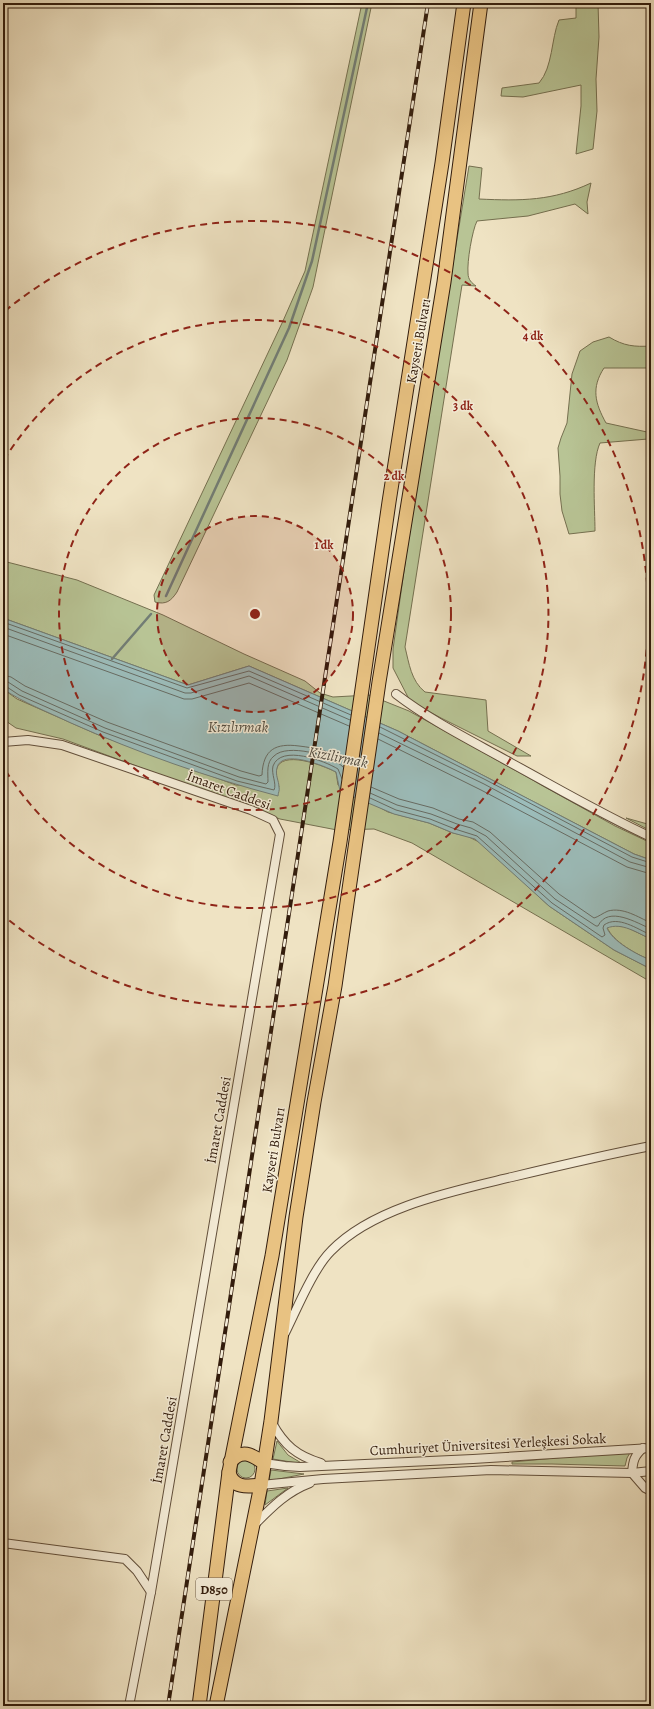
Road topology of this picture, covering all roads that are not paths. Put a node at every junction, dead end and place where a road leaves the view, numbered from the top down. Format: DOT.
graph roads {
  1 [pos="464,3"];
  2 [pos="481,3"];
  3 [pos="396,694"];
  4 [pos="3,742"];
  5 [pos="651,837"];
  6 [pos="651,1146"];
  7 [pos="280,1342"];
  8 [pos="271,1421"];
  9 [pos="647,1448"];
  10 [pos="264,1463"];
  11 [pos="326,1464"];
  12 [pos="230,1467"];
  13 [pos="651,1471"];
  14 [pos="632,1473"];
  15 [pos="323,1479"];
  16 [pos="261,1485"];
  17 [pos="651,1491"];
  18 [pos="252,1526"];
  19 [pos="3,1542"];
  20 [pos="151,1592"];
  21 [pos="129,1706"];
  22 [pos="199,1706"];
  23 [pos="216,1706"];
  1 -- 12 [label="highway, Kayseri Bulvarı"];
  2 -- 7 [label="highway, Kayseri Bulvarı"];
  3 -- 5 [label="street"];
  4 -- 20 [label="street, İmaret Caddesi"];
  6 -- 7 [label="street"];
  7 -- 8 [label="highway"];
  8 -- 10 [label="highway"];
  8 -- 11 [label="street, Cumhuriyet Üniversitesi Yerleşkesi Sokak"];
  9 -- 11 [label="street, Cumhuriyet Üniversitesi Yerleşkesi Sokak"];
  9 -- 14 [label="street"];
  10 -- 11 [label="street, Cumhuriyet Üniversitesi Yerleşkesi Sokak"];
  10 -- 12 [label="highway"];
  10 -- 16 [label="highway"];
  12 -- 16 [label="highway"];
  12 -- 22 [label="highway, Kayseri Bulvarı / D850"];
  13 -- 14 [label="street, Cumhuriyet Üniversitesi Yerleşkesi Sokak"];
  14 -- 15 [label="street, Cumhuriyet Üniversitesi Yerleşkesi Sokak"];
  14 -- 17 [label="street"];
  15 -- 16 [label="street, Cumhuriyet Üniversitesi Yerleşkesi Sokak"];
  15 -- 18 [label="street, Cumhuriyet Üniversitesi Yerleşkesi Sokak"];
  16 -- 18 [label="highway, D850"];
  18 -- 23 [label="highway, D850"];
  19 -- 20 [label="street"];
  20 -- 21 [label="street, İmaret Caddesi"];
}
